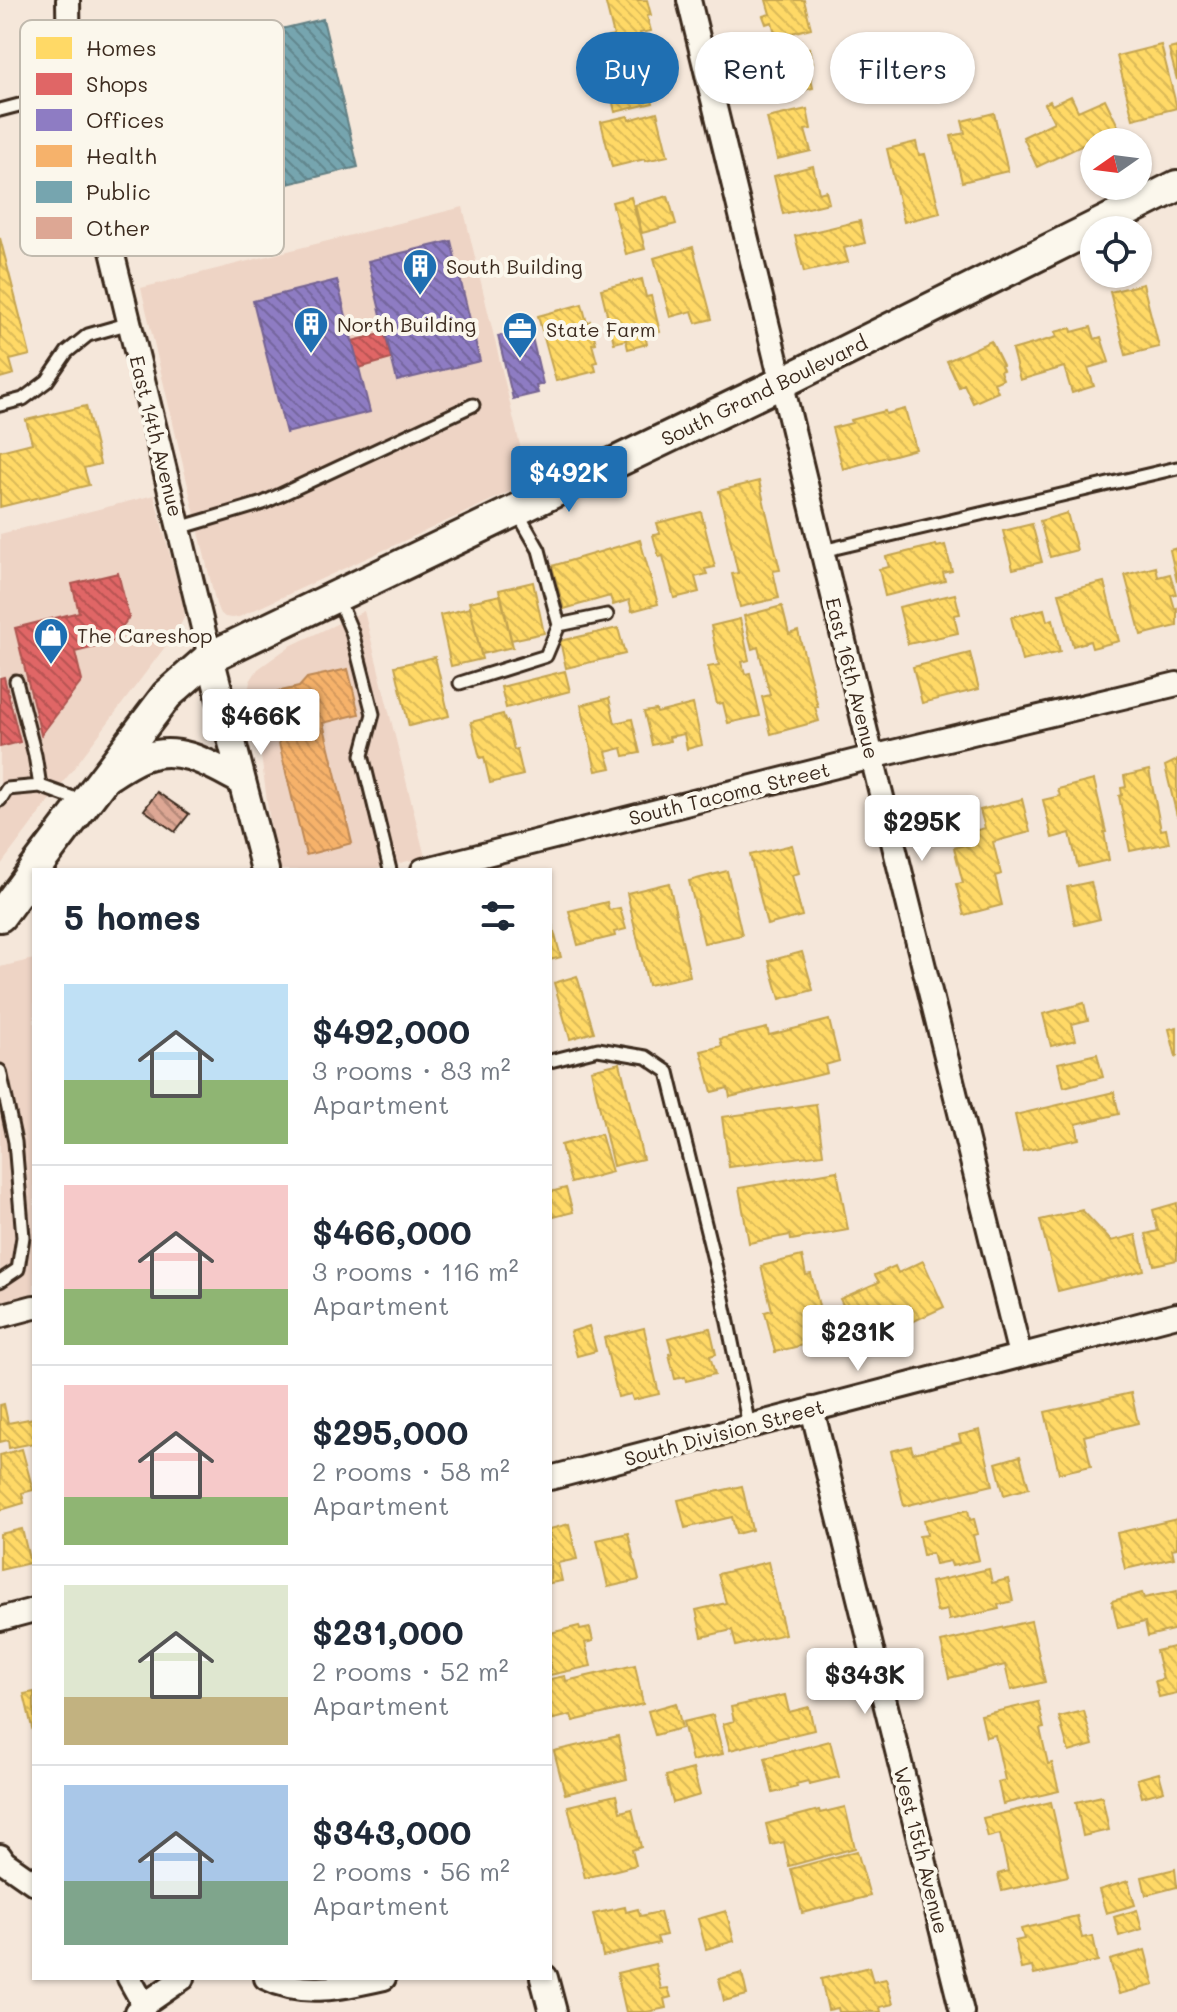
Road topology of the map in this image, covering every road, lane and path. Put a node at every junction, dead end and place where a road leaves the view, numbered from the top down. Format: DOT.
graph roads {
  1 [pos="68,0"];
  2 [pos="689,0"];
  3 [pos="68,20"];
  4 [pos="20,105"];
  5 [pos="0,110"];
  6 [pos="1177,186"];
  7 [pos="114,256"];
  8 [pos="130,323"];
  9 [pos="781,383"];
  10 [pos="0,405"];
  11 [pos="473,405"];
  12 [pos="1177,468"];
  13 [pos="516,510"];
  14 [pos="179,528"];
  15 [pos="822,551"];
  16 [pos="337,596"];
  17 [pos="607,615"];
  18 [pos="559,625"];
  19 [pos="210,657"];
  20 [pos="16,681"];
  21 [pos="460,683"];
  22 [pos="1177,684"];
  23 [pos="872,757"];
  24 [pos="242,781"];
  25 [pos="40,786"];
  26 [pos="92,792"];
  27 [pos="0,800"];
  28 [pos="35,868"];
  29 [pos="264,868"];
  30 [pos="390,868"];
  31 [pos="431,868"];
  32 [pos="32,873"];
  33 [pos="0,916"];
  34 [pos="552,1060"];
  35 [pos="0,1071"];
  36 [pos="0,1281"];
  37 [pos="32,1308"];
  38 [pos="1177,1315"];
  39 [pos="0,1316"];
  40 [pos="1020,1355"];
  41 [pos="812,1409"];
  42 [pos="749,1426"];
  43 [pos="552,1477"];
  44 [pos="32,1611"];
  45 [pos="0,1619"];
  46 [pos="0,1856"];
  47 [pos="32,1882"];
  48 [pos="130,1980"];
  49 [pos="180,1980"];
  50 [pos="273,1980"];
  51 [pos="375,1980"];
  52 [pos="545,1980"];
  53 [pos="140,2008"];
  54 [pos="553,2012"];
  55 [pos="962,2012"];
  1 -- 3 [label="street, East 14th Avenue"];
  2 -- 9 [label="street, East 16th Avenue"];
  4 -- 5 [label="lane"];
  6 -- 9 [label="main road, South Grand Boulevard"];
  7 -- 8 [label="street, East 14th Avenue"];
  8 -- 10 [label="lane"];
  8 -- 14 [label="street, East 14th Avenue"];
  9 -- 13 [label="main road, South Grand Boulevard"];
  9 -- 15 [label="street, East 16th Avenue"];
  11 -- 14 [label="lane"];
  12 -- 15 [label="lane"];
  13 -- 16 [label="main road, South Grand Boulevard"];
  13 -- 18 [label="lane"];
  14 -- 19 [label="street, East 14th Avenue"];
  15 -- 23 [label="street, East 16th Avenue"];
  16 -- 19 [label="main road, South Grand Boulevard"];
  16 -- 30 [label="lane"];
  17 -- 18 [label="lane"];
  18 -- 21 [label="lane"];
  19 -- 24 [label="street, East 14th Avenue"];
  19 -- 26 [label="main road, South Grand Boulevard"];
  20 -- 25 [label="lane"];
  22 -- 23 [label="street, South Tacoma Street"];
  23 -- 31 [label="street, South Tacoma Street"];
  23 -- 40 [label="street, East 16th Avenue"];
  24 -- 26 [label="street"];
  24 -- 29 [label="street, East 14th Avenue"];
  25 -- 26 [label="lane"];
  25 -- 27 [label="lane"];
  26 -- 28 [label="main road, South Grand Boulevard"];
  32 -- 33 [label="main road, South Grand Boulevard"];
  34 -- 42 [label="lane"];
  35 -- 36 [label="lane"];
  37 -- 39 [label="street"];
  38 -- 40 [label="street, South Division Street"];
  40 -- 41 [label="street, South Division Street"];
  41 -- 42 [label="street, South Division Street"];
  41 -- 55 [label="street, West 15th Avenue"];
  42 -- 43 [label="street, South Division Street"];
  44 -- 45 [label="street"];
  46 -- 47 [label="street"];
  48 -- 53 [label="street"];
  49 -- 53 [label="street"];
  50 -- 51 [label="street"];
  52 -- 54 [label="street"];
}
